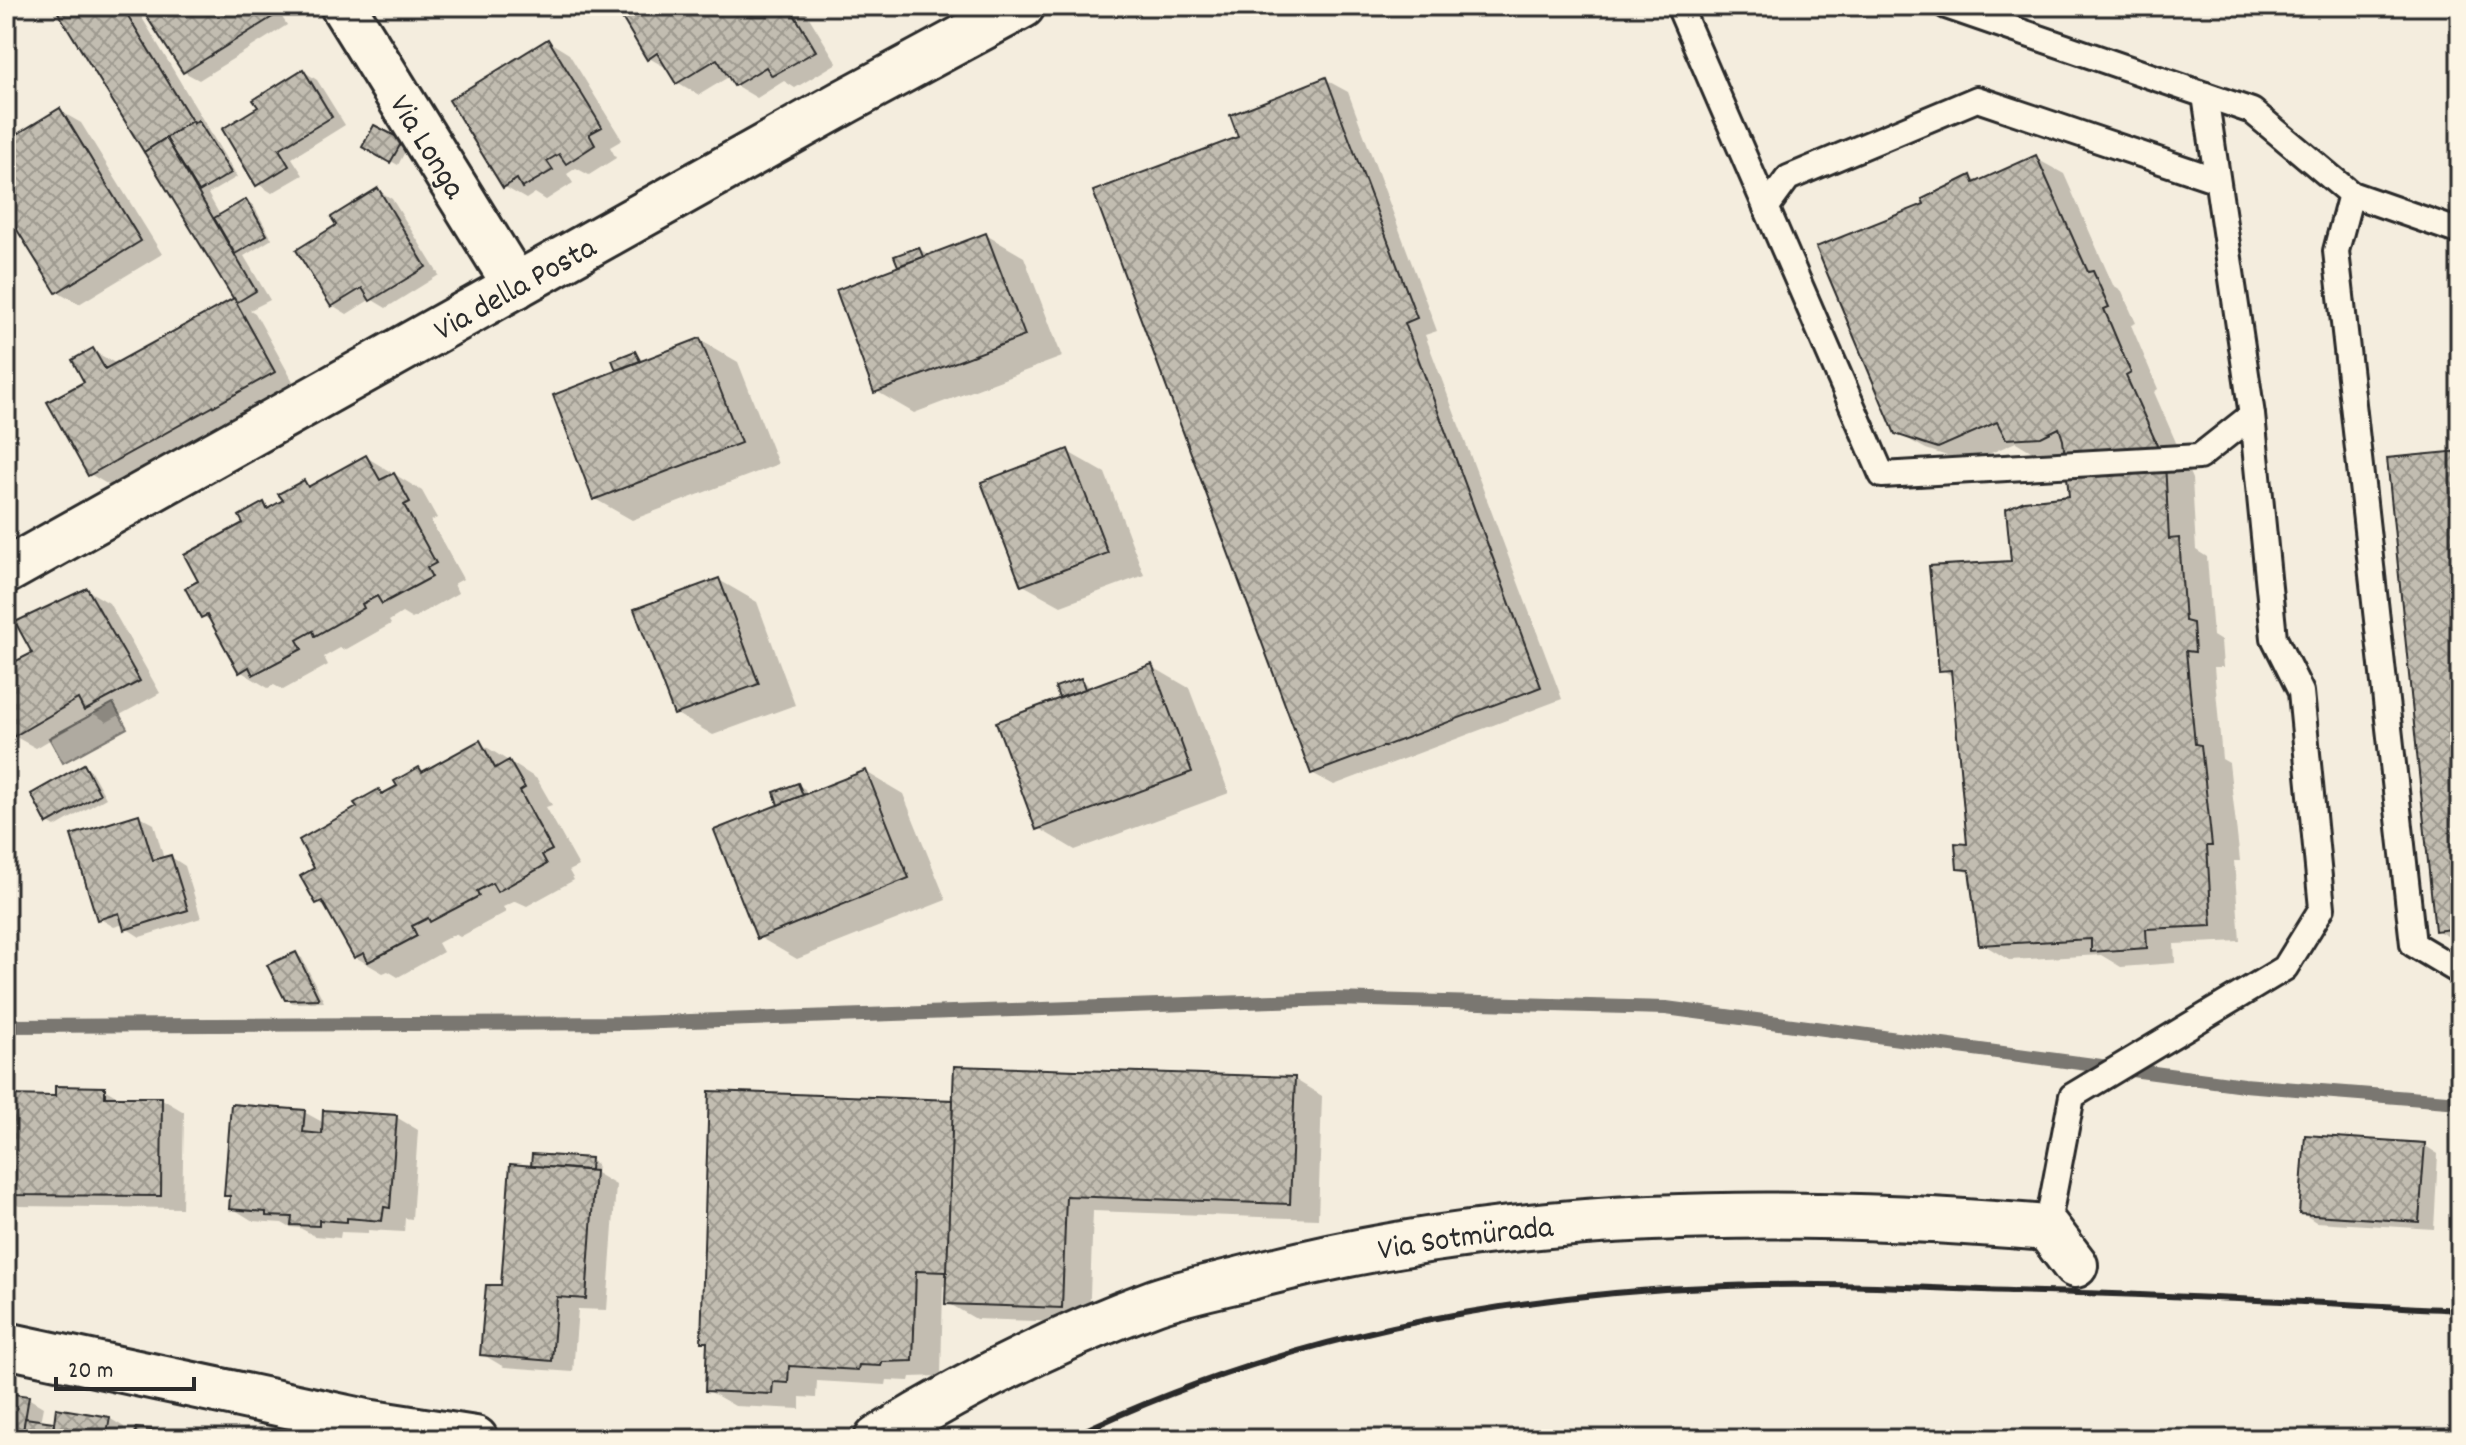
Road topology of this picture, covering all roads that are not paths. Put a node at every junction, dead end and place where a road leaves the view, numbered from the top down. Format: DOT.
graph roads {
  1 [pos="343,6"];
  2 [pos="1022,6"];
  3 [pos="1679,6"];
  4 [pos="1946,6"];
  5 [pos="2205,95"];
  6 [pos="2217,180"];
  7 [pos="2351,194"];
  8 [pos="1766,208"];
  9 [pos="2460,232"];
  10 [pos="516,286"];
  11 [pos="2252,415"];
  12 [pos="6,571"];
  13 [pos="2460,972"];
  14 [pos="2047,1228"];
  15 [pos="2075,1265"];
  16 [pos="6,1345"];
  17 [pos="475,1439"];
  18 [pos="877,1439"];
  1 -- 10 [label="street, Via Longa"];
  2 -- 10 [label="street, Via della Posta"];
  3 -- 8 [label="lane"];
  4 -- 5 [label="lane"];
  5 -- 6 [label="lane"];
  5 -- 7 [label="lane"];
  6 -- 8 [label="lane"];
  6 -- 11 [label="lane"];
  7 -- 9 [label="lane"];
  7 -- 13 [label="lane"];
  8 -- 11 [label="lane"];
  10 -- 12 [label="street, Via della Posta"];
  11 -- 14 [label="lane"];
  14 -- 15 [label="street"];
  14 -- 18 [label="street, Via Sotmürada"];
  16 -- 17 [label="street"];
}
